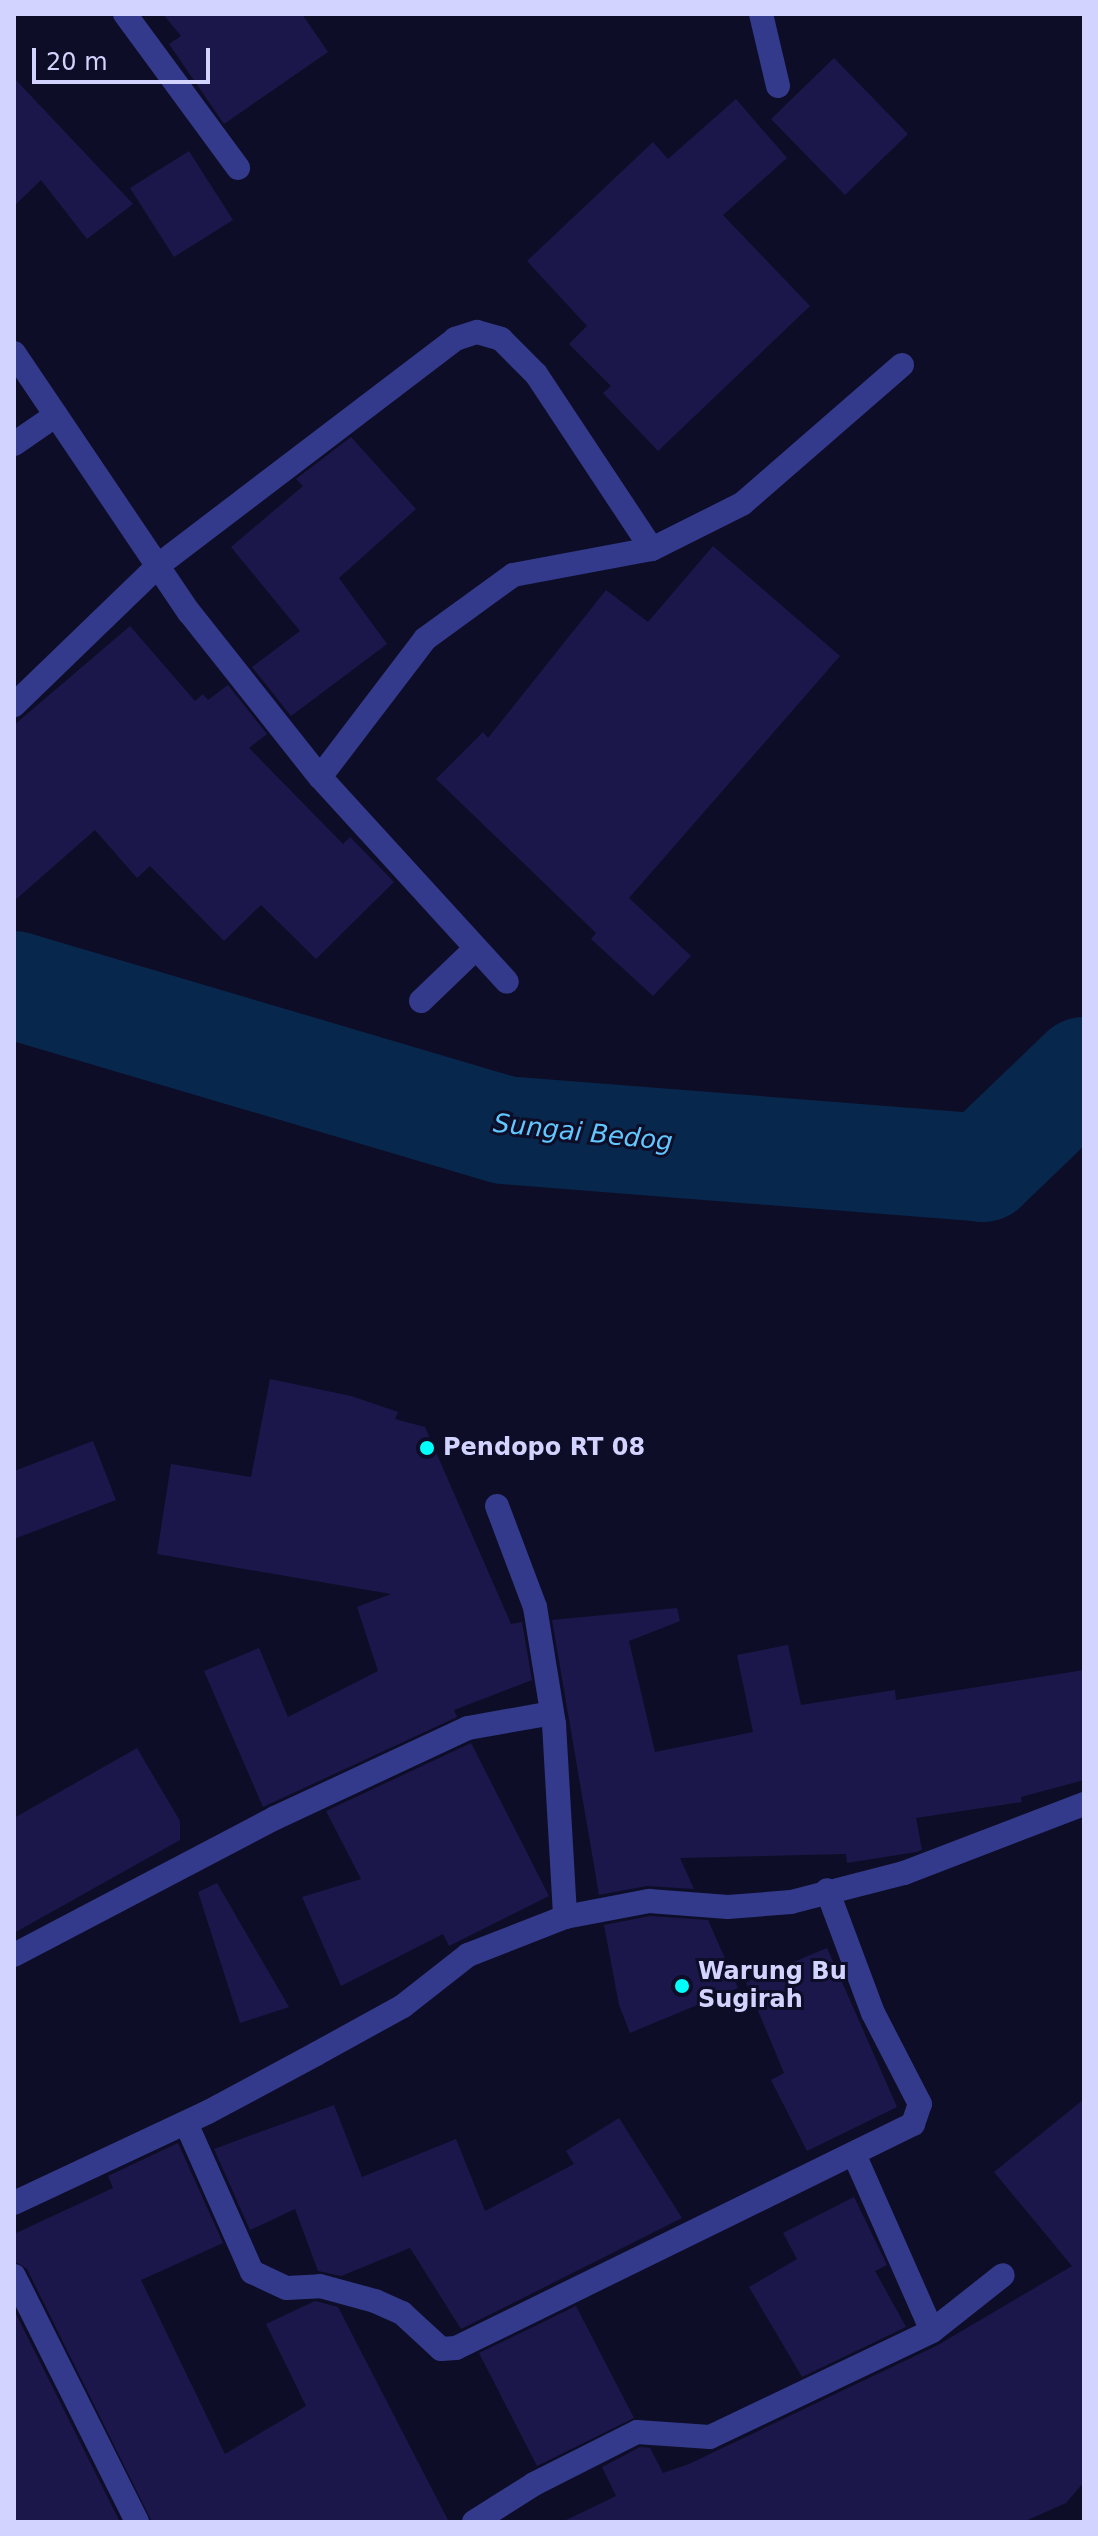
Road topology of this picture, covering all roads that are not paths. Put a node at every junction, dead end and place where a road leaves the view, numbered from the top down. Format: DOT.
graph roads {
  1 [pos="125,14"];
  2 [pos="761,14"];
  3 [pos="778,86"];
  4 [pos="238,168"];
  5 [pos="14,353"];
  6 [pos="902,365"];
  7 [pos="56,415"];
  8 [pos="14,444"];
  9 [pos="652,549"];
  10 [pos="160,564"];
  11 [pos="14,705"];
  12 [pos="320,777"];
  13 [pos="476,948"];
  14 [pos="507,982"];
  15 [pos="421,1001"];
  16 [pos="497,1506"];
  17 [pos="552,1713"];
  18 [pos="1084,1804"];
  19 [pos="827,1890"];
  20 [pos="565,1917"];
  21 [pos="14,1955"];
  22 [pos="186,2123"];
  23 [pos="854,2154"];
  24 [pos="14,2203"];
  25 [pos="1003,2275"];
  26 [pos="14,2276"];
  27 [pos="932,2331"];
  28 [pos="137,2522"];
  29 [pos="474,2522"];
  1 -- 4 [label="street"];
  2 -- 3 [label="street"];
  5 -- 7 [label="street"];
  6 -- 9 [label="street"];
  7 -- 8 [label="street"];
  7 -- 10 [label="street"];
  9 -- 10 [label="street"];
  9 -- 12 [label="street"];
  10 -- 11 [label="street"];
  10 -- 12 [label="street"];
  12 -- 13 [label="street"];
  13 -- 14 [label="street"];
  13 -- 15 [label="street"];
  16 -- 17 [label="street"];
  17 -- 20 [label="street"];
  17 -- 21 [label="street"];
  18 -- 19 [label="street"];
  19 -- 20 [label="street"];
  19 -- 23 [label="street"];
  20 -- 22 [label="street"];
  22 -- 23 [label="street"];
  22 -- 24 [label="street"];
  23 -- 27 [label="street"];
  25 -- 27 [label="street"];
  26 -- 28 [label="street"];
  27 -- 29 [label="street"];
}
